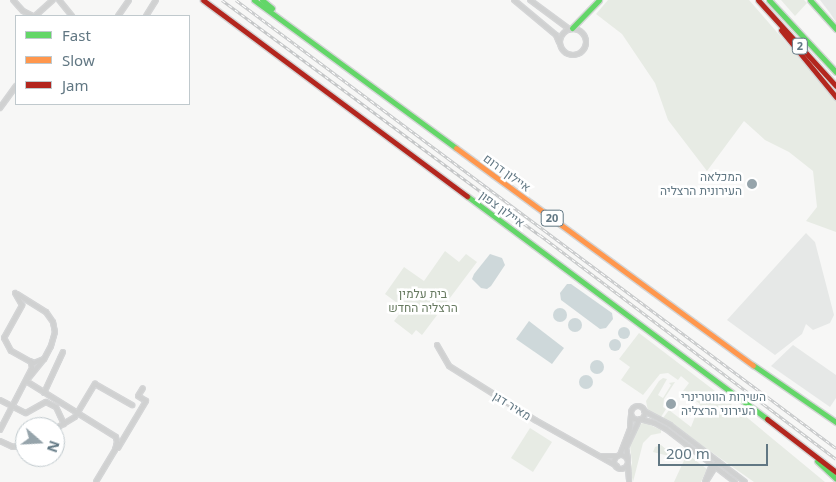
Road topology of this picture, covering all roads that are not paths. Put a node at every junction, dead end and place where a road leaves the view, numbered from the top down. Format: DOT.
graph roads {
  1 [pos="13,0"];
  2 [pos="53,0"];
  3 [pos="59,0"];
  4 [pos="129,0"];
  5 [pos="156,0"];
  6 [pos="203,0"];
  7 [pos="254,0"];
  8 [pos="262,0"];
  9 [pos="514,0"];
  10 [pos="530,0"];
  11 [pos="598,0"];
  12 [pos="758,0"];
  13 [pos="769,0"];
  14 [pos="810,0"];
  15 [pos="764,7"];
  16 [pos="32,15"];
  17 [pos="35,15"];
  18 [pos="71,15"];
  19 [pos="119,15"];
  20 [pos="147,15"];
  21 [pos="571,29"];
  22 [pos="836,29"];
  23 [pos="560,42"];
  24 [pos="314,43"];
  25 [pos="836,72"];
  26 [pos="836,86"];
  27 [pos="15,87"];
  28 [pos="836,97"];
  29 [pos="0,108"];
  30 [pos="437,345"];
  31 [pos="63,352"];
  32 [pos="44,359"];
  33 [pos="31,362"];
  34 [pos="773,378"];
  35 [pos="26,381"];
  36 [pos="718,381"];
  37 [pos="143,388"];
  38 [pos="792,390"];
  39 [pos="44,393"];
  40 [pos="0,400"];
  41 [pos="132,405"];
  42 [pos="11,408"];
  43 [pos="644,411"];
  44 [pos="78,413"];
  45 [pos="631,416"];
  46 [pos="61,417"];
  47 [pos="836,418"];
  48 [pos="640,419"];
  49 [pos="65,423"];
  50 [pos="836,423"];
  51 [pos="0,430"];
  52 [pos="0,441"];
  53 [pos="15,447"];
  54 [pos="619,455"];
  55 [pos="597,456"];
  56 [pos="628,461"];
  57 [pos="714,466"];
  58 [pos="618,467"];
  59 [pos="103,470"];
  60 [pos="836,472"];
  61 [pos="628,477"];
  62 [pos="836,478"];
  63 [pos="96,482"];
  64 [pos="629,482"];
  65 [pos="705,482"];
  66 [pos="735,482"];
  67 [pos="745,482"];
  1 -- 16 [label="street"];
  2 -- 17 [label="street"];
  3 -- 18 [label="street"];
  4 -- 19 [label="street"];
  5 -- 20 [label="street"];
  6 -- 36 [label="main road, איילון צפון / 20"];
  7 -- 24 [label="main road, איילון דרום / 20"];
  8 -- 24 [label="main road"];
  9 -- 23 [label="street"];
  10 -- 21 [label="street"];
  11 -- 21 [label="main road"];
  12 -- 15 [label="main road, 2"];
  13 -- 25 [label="main road, 2"];
  14 -- 22 [label="main road"];
  15 -- 26 [label="main road, 2"];
  15 -- 28 [label="main road"];
  21 -- 23 [label="street"];
  21 -- 23 [label="street"];
  24 -- 34 [label="main road, איילון דרום / 20"];
  27 -- 29 [label="street"];
  30 -- 55 [label="street, מאיר דגן"];
  31 -- 39 [label="street"];
  32 -- 33 [label="street"];
  32 -- 33 [label="street"];
  32 -- 35 [label="street"];
  33 -- 35 [label="street"];
  34 -- 38 [label="main road, איילון דרום / 20"];
  34 -- 50 [label="main road, איילון דרום / 20"];
  35 -- 39 [label="street"];
  35 -- 42 [label="street"];
  36 -- 60 [label="main road, איילון צפון / 20"];
  36 -- 62 [label="main road"];
  37 -- 59 [label="street"];
  38 -- 47 [label="main road"];
  38 -- 50 [label="main road, איילון דרום / 20"];
  39 -- 44 [label="street"];
  40 -- 42 [label="street"];
  41 -- 44 [label="street"];
  42 -- 46 [label="street"];
  42 -- 51 [label="street"];
  43 -- 45 [label="street"];
  43 -- 48 [label="street"];
  43 -- 57 [label="street"];
  44 -- 49 [label="street"];
  44 -- 59 [label="street"];
  45 -- 48 [label="street"];
  45 -- 54 [label="street"];
  48 -- 56 [label="street"];
  48 -- 57 [label="street"];
  52 -- 53 [label="street"];
  54 -- 55 [label="street"];
  54 -- 56 [label="street"];
  54 -- 58 [label="street"];
  55 -- 58 [label="street, מאיר דגן"];
  56 -- 58 [label="street"];
  56 -- 61 [label="street"];
  57 -- 65 [label="street"];
  57 -- 66 [label="street"];
  57 -- 67 [label="street"];
  58 -- 61 [label="street"];
  59 -- 63 [label="street"];
  61 -- 64 [label="street"];
}
